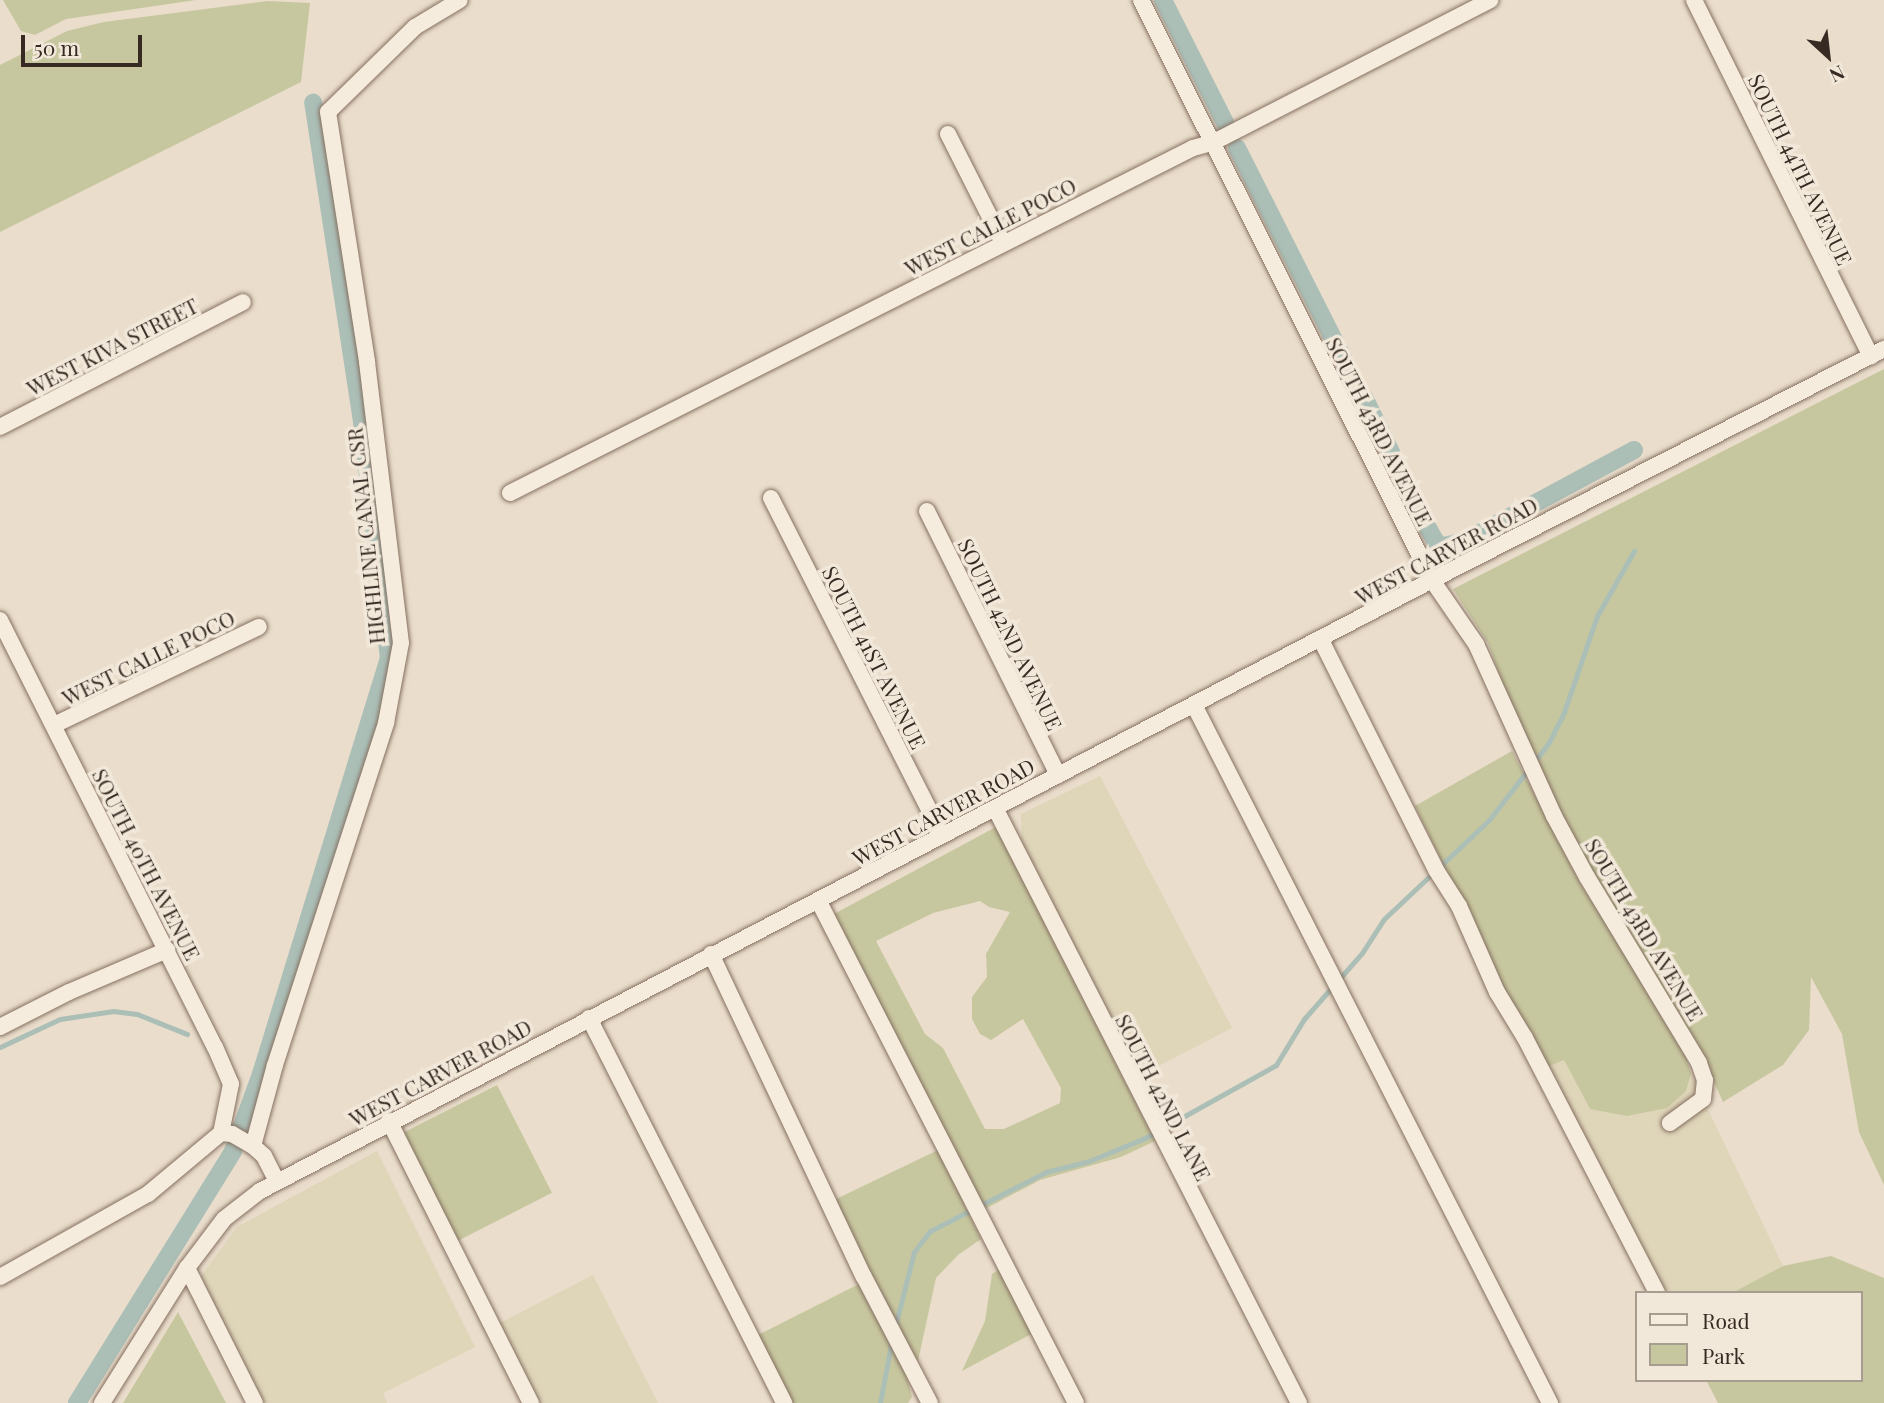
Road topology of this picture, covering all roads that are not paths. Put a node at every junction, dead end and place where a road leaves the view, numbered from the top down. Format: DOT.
graph roads {
  1 [pos="460,0"];
  2 [pos="1141,0"];
  3 [pos="1490,0"];
  4 [pos="1694,0"];
  5 [pos="948,134"];
  6 [pos="1212,143"];
  7 [pos="1003,243"];
  8 [pos="243,302"];
  9 [pos="1877,353"];
  10 [pos="0,427"];
  11 [pos="510,493"];
  12 [pos="772,498"];
  13 [pos="927,512"];
  14 [pos="1432,580"];
  15 [pos="0,620"];
  16 [pos="259,627"];
  17 [pos="1321,640"];
  18 [pos="1194,705"];
  19 [pos="54,725"];
  20 [pos="1058,775"];
  21 [pos="995,808"];
  22 [pos="942,835"];
  23 [pos="818,900"];
  24 [pos="167,950"];
  25 [pos="711,954"];
  26 [pos="589,1018"];
  27 [pos="0,1027"];
  28 [pos="389,1121"];
  29 [pos="1670,1123"];
  30 [pos="227,1134"];
  31 [pos="253,1146"];
  32 [pos="277,1181"];
  33 [pos="187,1268"];
  34 [pos="0,1277"];
  35 [pos="1656,1291"];
  36 [pos="102,1403"];
  37 [pos="255,1403"];
  38 [pos="531,1403"];
  39 [pos="784,1403"];
  40 [pos="930,1403"];
  41 [pos="1076,1403"];
  42 [pos="1299,1403"];
  43 [pos="1550,1403"];
  1 -- 31 [label="street, HIGHLINE CANAL CSR"];
  2 -- 6 [label="street, SOUTH 43RD AVENUE"];
  3 -- 6 [label="street, WEST CALLE POCO"];
  4 -- 9 [label="street, SOUTH 44TH AVENUE"];
  5 -- 7 [label="street"];
  6 -- 7 [label="street, WEST CALLE POCO"];
  6 -- 14 [label="street, SOUTH 43RD AVENUE"];
  7 -- 11 [label="street, WEST CALLE POCO"];
  8 -- 10 [label="street, WEST KIVA STREET"];
  9 -- 14 [label="street, WEST CARVER ROAD"];
  12 -- 22 [label="street, SOUTH 41ST AVENUE"];
  13 -- 20 [label="street, SOUTH 42ND AVENUE"];
  14 -- 17 [label="street, WEST CARVER ROAD"];
  14 -- 29 [label="street, SOUTH 43RD AVENUE"];
  15 -- 19 [label="street, SOUTH 40TH AVENUE"];
  16 -- 19 [label="street, WEST CALLE POCO"];
  17 -- 18 [label="street, WEST CARVER ROAD"];
  17 -- 35 [label="street"];
  18 -- 20 [label="street, WEST CARVER ROAD"];
  18 -- 43 [label="street"];
  19 -- 24 [label="street, SOUTH 40TH AVENUE"];
  20 -- 21 [label="street, WEST CARVER ROAD"];
  21 -- 22 [label="street, WEST CARVER ROAD"];
  21 -- 42 [label="street, SOUTH 42ND LANE"];
  22 -- 23 [label="street, WEST CARVER ROAD"];
  23 -- 25 [label="street, WEST CARVER ROAD"];
  23 -- 41 [label="street"];
  24 -- 27 [label="street"];
  24 -- 30 [label="street, SOUTH 40TH AVENUE"];
  25 -- 26 [label="street, WEST CARVER ROAD"];
  25 -- 40 [label="street"];
  26 -- 28 [label="street, WEST CARVER ROAD"];
  26 -- 39 [label="street"];
  28 -- 32 [label="street, WEST CARVER ROAD"];
  28 -- 38 [label="street"];
  30 -- 31 [label="street"];
  30 -- 34 [label="street"];
  31 -- 32 [label="street"];
  32 -- 33 [label="street, WEST CARVER ROAD"];
  33 -- 36 [label="street, WEST CARVER ROAD"];
  33 -- 37 [label="street"];
}
